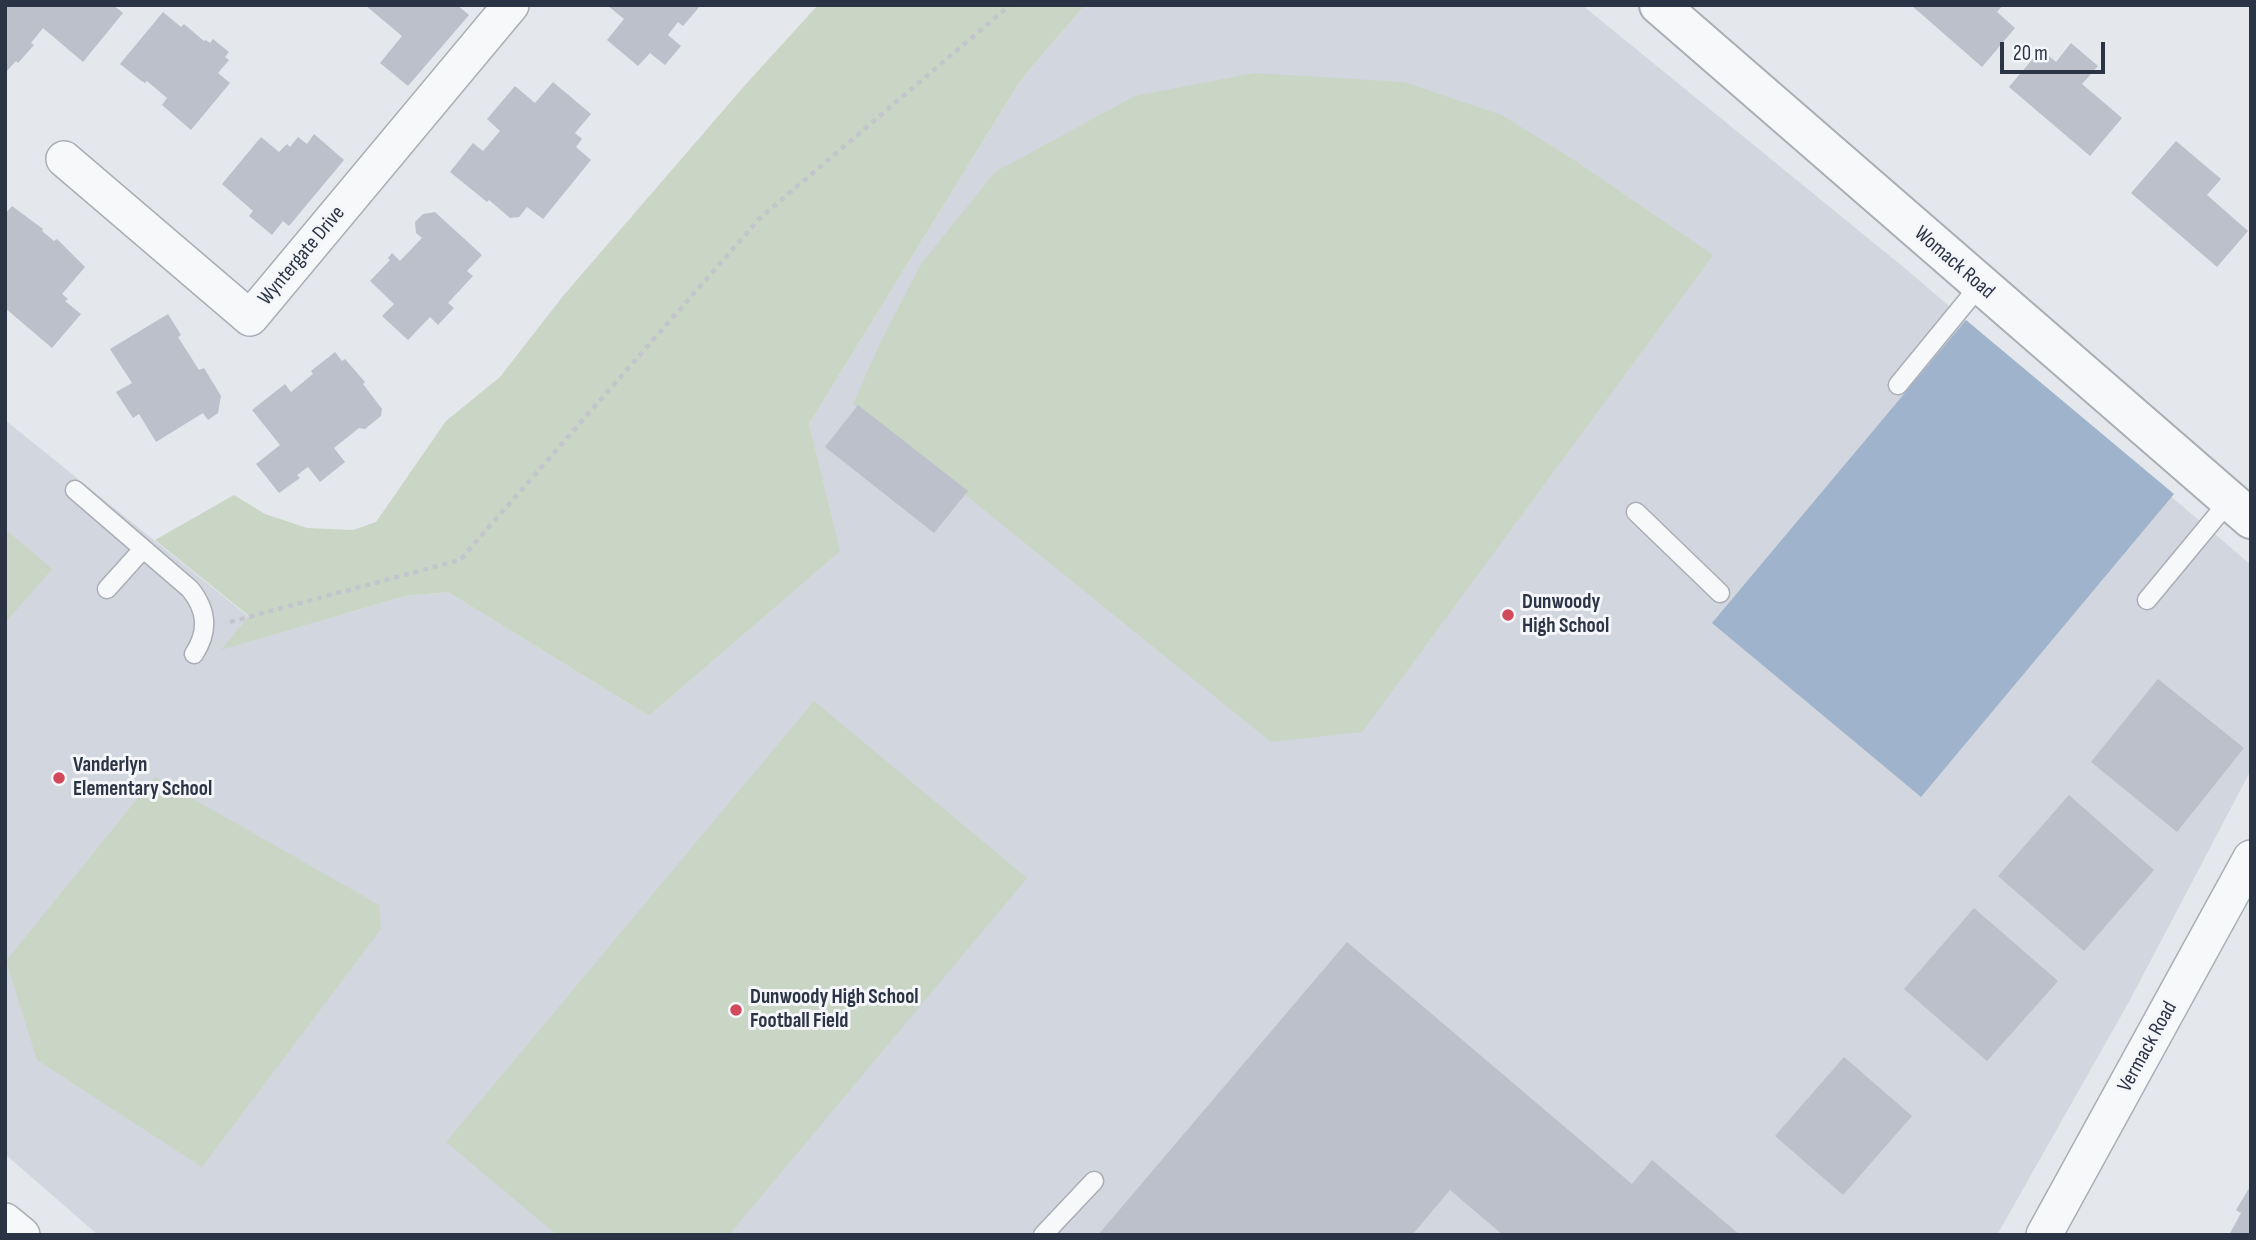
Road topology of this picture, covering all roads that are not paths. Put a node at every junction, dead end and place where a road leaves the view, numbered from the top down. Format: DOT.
graph roads {
  1 [pos="511,5"];
  2 [pos="1659,5"];
  3 [pos="64,159"];
  4 [pos="1979,285"];
  5 [pos="1898,385"];
  6 [pos="75,489"];
  7 [pos="2240,510"];
  8 [pos="1636,512"];
  9 [pos="143,549"];
  10 [pos="107,589"];
  11 [pos="1720,593"];
  12 [pos="2147,600"];
  13 [pos="194,654"];
  14 [pos="2251,858"];
  15 [pos="1094,1181"];
  16 [pos="5,1221"];
  17 [pos="22,1235"];
  18 [pos="1043,1235"];
  19 [pos="2044,1235"];
  1 -- 3 [label="street, Wyntergate Drive"];
  2 -- 4 [label="street, Womack Road"];
  4 -- 5 [label="lane"];
  4 -- 7 [label="street, Womack Road"];
  6 -- 9 [label="lane"];
  7 -- 12 [label="lane"];
  8 -- 11 [label="lane"];
  9 -- 10 [label="lane"];
  9 -- 13 [label="lane"];
  14 -- 19 [label="street, Vermack Road"];
  15 -- 18 [label="lane"];
  16 -- 17 [label="street"];
}
